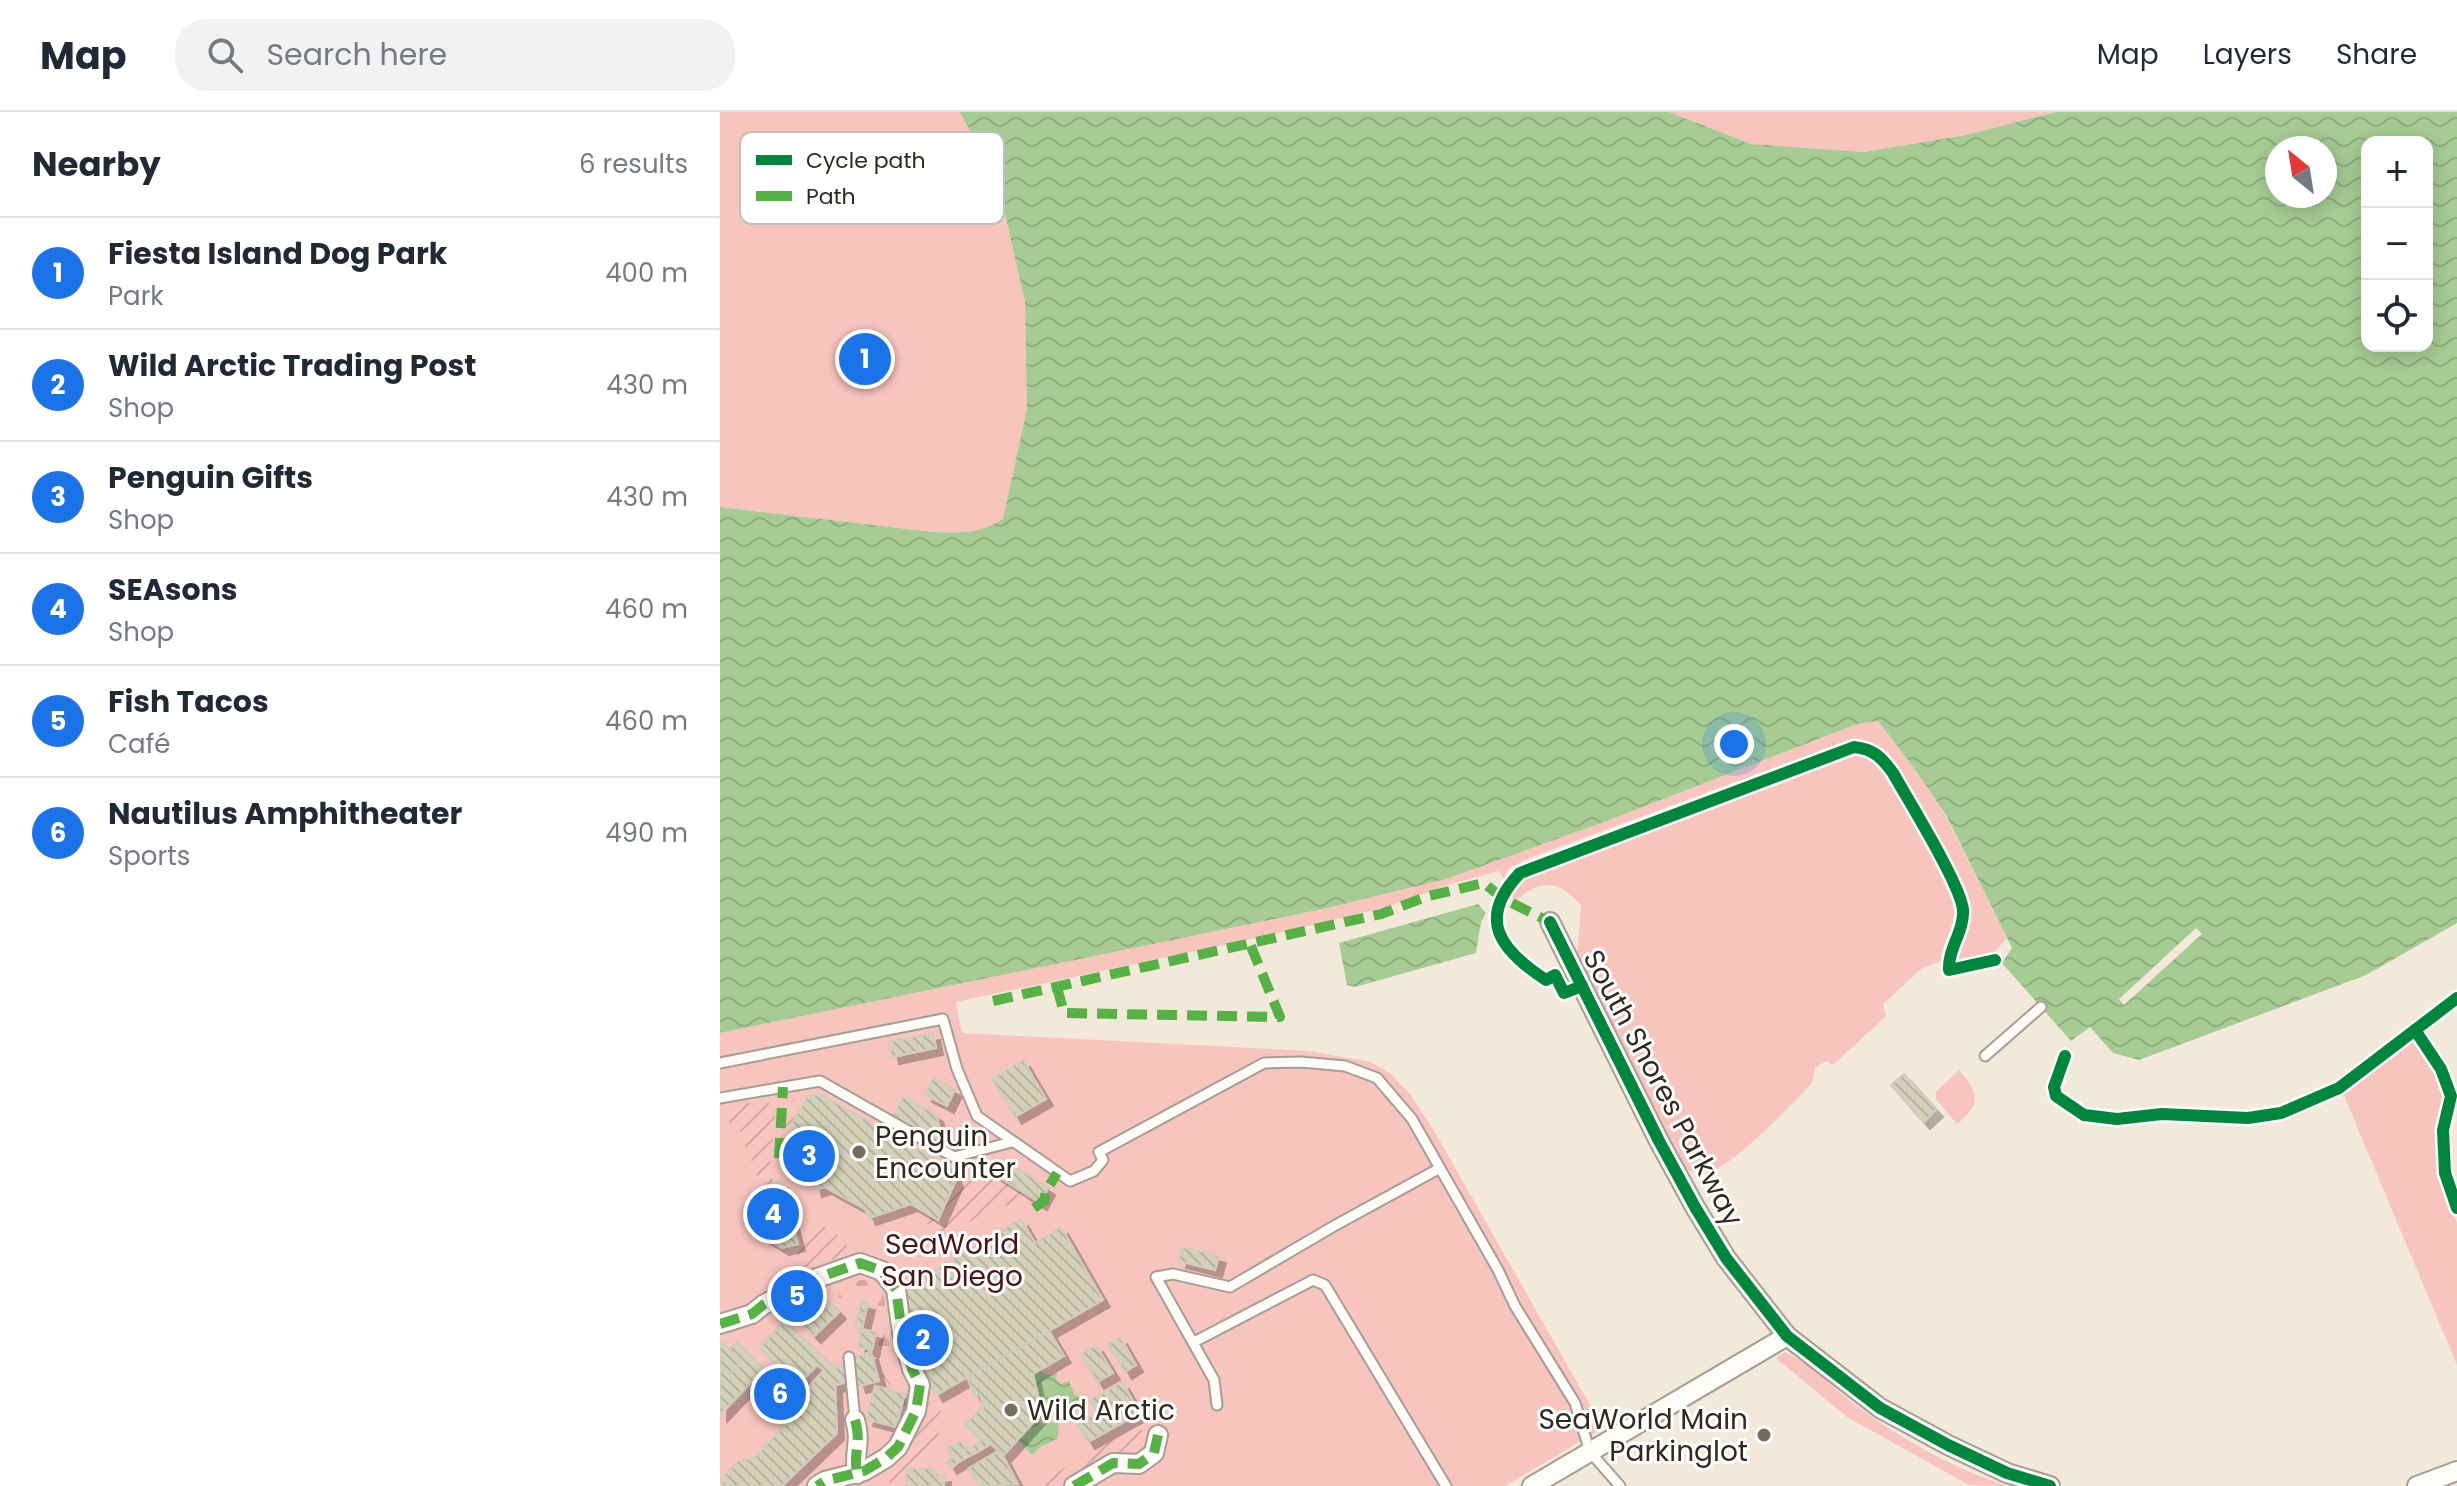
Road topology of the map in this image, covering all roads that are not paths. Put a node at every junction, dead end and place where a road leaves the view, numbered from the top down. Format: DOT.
graph roads {
  1 [pos="1550,922"];
  2 [pos="2041,1007"];
  3 [pos="1985,1056"];
  4 [pos="720,1063"];
  5 [pos="720,1098"];
  6 [pos="1012,1142"];
  7 [pos="1440,1168"];
  8 [pos="720,1324"];
  9 [pos="1787,1336"];
  10 [pos="1194,1342"];
  11 [pos="849,1357"];
  12 [pos="1217,1405"];
  13 [pos="855,1420"];
  14 [pos="1158,1435"];
  15 [pos="1590,1452"];
  16 [pos="2457,1471"];
  17 [pos="852,1478"];
  18 [pos="817,1486"];
  19 [pos="1074,1486"];
  20 [pos="1446,1486"];
  21 [pos="1532,1486"];
  22 [pos="1620,1486"];
  23 [pos="2050,1486"];
  24 [pos="2417,1486"];
  1 -- 9 [label="street, South Shores Parkway"];
  2 -- 3 [label="lane"];
  4 -- 6 [label="lane"];
  5 -- 6 [label="lane"];
  6 -- 7 [label="lane"];
  7 -- 10 [label="lane"];
  7 -- 15 [label="lane"];
  8 -- 17 [label="street"];
  9 -- 15 [label="street"];
  9 -- 23 [label="street, South Shores Parkway"];
  10 -- 12 [label="lane"];
  10 -- 20 [label="lane"];
  11 -- 13 [label="lane"];
  13 -- 17 [label="street"];
  14 -- 19 [label="street"];
  15 -- 21 [label="street"];
  15 -- 22 [label="lane"];
  16 -- 24 [label="street"];
  17 -- 18 [label="street"];
}
